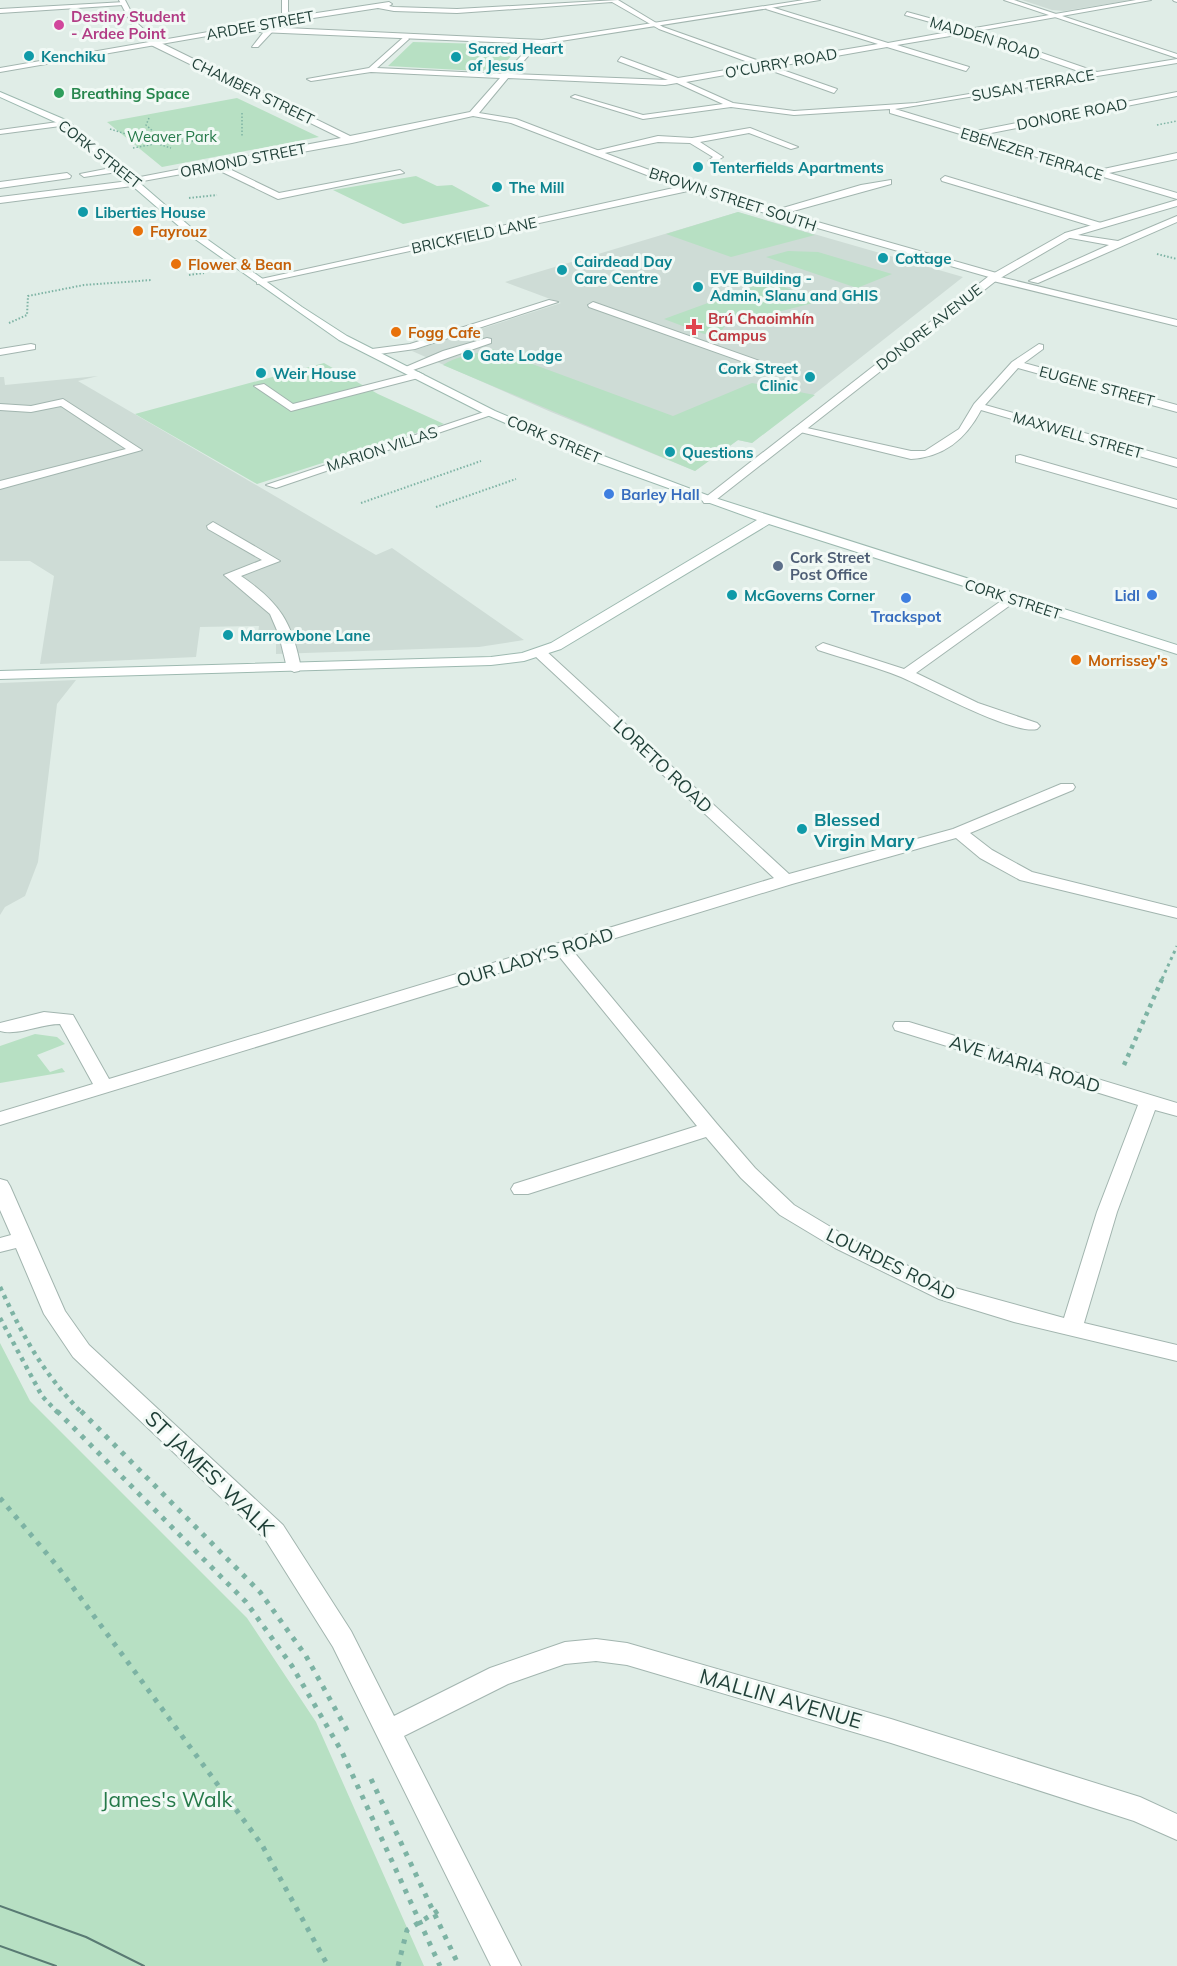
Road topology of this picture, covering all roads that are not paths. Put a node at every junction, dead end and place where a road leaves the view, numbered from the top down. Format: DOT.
graph roads {
  1 [pos="285,0"];
  2 [pos="412,0"];
  3 [pos="613,0"];
  4 [pos="817,0"];
  5 [pos="1007,0"];
  6 [pos="1148,0"];
  7 [pos="122,2"];
  8 [pos="379,6"];
  9 [pos="768,8"];
  10 [pos="0,11"];
  11 [pos="907,14"];
  12 [pos="1055,16"];
  13 [pos="296,19"];
  14 [pos="281,21"];
  15 [pos="656,25"];
  16 [pos="233,29"];
  17 [pos="269,31"];
  18 [pos="969,31"];
  19 [pos="332,33"];
  20 [pos="406,37"];
  21 [pos="536,42"];
  22 [pos="154,43"];
  23 [pos="255,45"];
  24 [pos="887,45"];
  25 [pos="1177,56"];
  26 [pos="621,59"];
  27 [pos="1177,61"];
  28 [pos="765,66"];
  29 [pos="966,69"];
  30 [pos="0,70"];
  31 [pos="371,70"];
  32 [pos="1096,74"];
  33 [pos="506,77"];
  34 [pos="311,79"];
  35 [pos="679,81"];
  36 [pos="834,91"];
  37 [pos="0,94"];
  38 [pos="1177,94"];
  39 [pos="575,97"];
  40 [pos="731,105"];
  41 [pos="889,108"];
  42 [pos="473,114"];
  43 [pos="65,123"];
  44 [pos="0,132"];
  45 [pos="967,135"];
  46 [pos="352,140"];
  47 [pos="692,141"];
  48 [pos="794,147"];
  49 [pos="595,152"];
  50 [pos="1177,156"];
  51 [pos="712,161"];
  52 [pos="217,166"];
  53 [pos="121,169"];
  54 [pos="400,173"];
  55 [pos="1095,173"];
  56 [pos="84,174"];
  57 [pos="67,176"];
  58 [pos="945,179"];
  59 [pos="136,182"];
  60 [pos="888,182"];
  61 [pos="0,185"];
  62 [pos="688,188"];
  63 [pos="1177,196"];
  64 [pos="0,200"];
  65 [pos="1177,203"];
  66 [pos="773,214"];
  67 [pos="1177,219"];
  68 [pos="1098,225"];
  69 [pos="1068,235"];
  70 [pos="1119,244"];
  71 [pos="994,277"];
  72 [pos="1034,280"];
  73 [pos="261,282"];
  74 [pos="553,302"];
  75 [pos="593,305"];
  76 [pos="1177,323"];
  77 [pos="487,341"];
  78 [pos="31,347"];
  79 [pos="1039,347"];
  80 [pos="0,352"];
  81 [pos="372,352"];
  82 [pos="1016,364"];
  83 [pos="770,368"];
  84 [pos="406,369"];
  85 [pos="418,375"];
  86 [pos="260,386"];
  87 [pos="978,406"];
  88 [pos="0,407"];
  89 [pos="1177,409"];
  90 [pos="491,413"];
  91 [pos="798,430"];
  92 [pos="1020,459"];
  93 [pos="1177,463"];
  94 [pos="0,485"];
  95 [pos="272,485"];
  96 [pos="1114,486"];
  97 [pos="1100,495"];
  98 [pos="708,500"];
  99 [pos="1177,504"];
  100 [pos="768,519"];
  101 [pos="213,526"];
  102 [pos="1011,598"];
  103 [pos="823,647"];
  104 [pos="1177,650"];
  105 [pos="540,653"];
  106 [pos="294,668"];
  107 [pos="906,674"];
  108 [pos="0,675"];
  109 [pos="1032,726"];
  110 [pos="1067,787"];
  111 [pos="959,832"];
  112 [pos="786,880"];
  113 [pos="1177,913"];
  114 [pos="562,949"];
  115 [pos="902,1026"];
  116 [pos="7,1027"];
  117 [pos="104,1087"];
  118 [pos="1149,1101"];
  119 [pos="1177,1110"];
  120 [pos="0,1119"];
  121 [pos="710,1129"];
  122 [pos="0,1186"];
  123 [pos="521,1189"];
  124 [pos="10,1243"];
  125 [pos="1072,1327"];
  126 [pos="1177,1353"];
  127 [pos="387,1732"];
  128 [pos="1177,1827"];
  129 [pos="506,1966"];
  1 -- 13 [label="street"];
  2 -- 8 [label="street"];
  3 -- 8 [label="street"];
  3 -- 15 [label="street"];
  4 -- 9 [label="street"];
  5 -- 12 [label="street"];
  6 -- 12 [label="street, O'CURRY ROAD"];
  7 -- 10 [label="street"];
  7 -- 22 [label="street, CHAMBER STREET"];
  8 -- 13 [label="street, ARDEE STREET"];
  9 -- 15 [label="street"];
  9 -- 24 [label="street"];
  11 -- 18 [label="street, MADDEN ROAD"];
  12 -- 18 [label="street, O'CURRY ROAD"];
  12 -- 25 [label="street"];
  13 -- 14 [label="street, ARDEE STREET"];
  14 -- 16 [label="street, ARDEE STREET"];
  14 -- 19 [label="street"];
  15 -- 21 [label="street"];
  15 -- 28 [label="street"];
  16 -- 17 [label="street"];
  16 -- 22 [label="street, ARDEE STREET"];
  17 -- 19 [label="street"];
  17 -- 23 [label="street"];
  18 -- 24 [label="street, O'CURRY ROAD"];
  18 -- 32 [label="street, MADDEN ROAD"];
  19 -- 20 [label="street"];
  20 -- 21 [label="street"];
  20 -- 31 [label="street"];
  21 -- 33 [label="street"];
  22 -- 30 [label="street, ARDEE STREET"];
  22 -- 46 [label="street, CHAMBER STREET"];
  24 -- 28 [label="street, O'CURRY ROAD"];
  24 -- 29 [label="street"];
  26 -- 35 [label="street"];
  27 -- 32 [label="street, SUSAN TERRACE"];
  28 -- 35 [label="street, O'CURRY ROAD"];
  28 -- 36 [label="street"];
  31 -- 33 [label="street, O'CURRY ROAD"];
  31 -- 34 [label="street, O'CURRY ROAD"];
  32 -- 41 [label="street, SUSAN TERRACE"];
  33 -- 35 [label="street, O'CURRY ROAD"];
  33 -- 42 [label="street"];
  35 -- 40 [label="street"];
  37 -- 43 [label="street, CORK STREET"];
  38 -- 45 [label="street, DONORE ROAD"];
  39 -- 40 [label="street"];
  40 -- 41 [label="street"];
  41 -- 45 [label="street, EBENEZER TERRACE"];
  42 -- 46 [label="street, ORMOND STREET"];
  42 -- 49 [label="street, BROWN STREET SOUTH"];
  43 -- 44 [label="street"];
  43 -- 53 [label="street, CORK STREET"];
  45 -- 55 [label="street, EBENEZER TERRACE"];
  46 -- 52 [label="street, ORMOND STREET"];
  47 -- 48 [label="street"];
  47 -- 49 [label="street"];
  47 -- 51 [label="street"];
  49 -- 62 [label="street, BROWN STREET SOUTH"];
  50 -- 55 [label="street"];
  52 -- 54 [label="street"];
  52 -- 59 [label="street, ORMOND STREET"];
  53 -- 56 [label="street"];
  53 -- 59 [label="street, CORK STREET"];
  55 -- 63 [label="street, EBENEZER TERRACE"];
  57 -- 61 [label="street"];
  58 -- 68 [label="street"];
  59 -- 64 [label="street, ORMOND STREET"];
  59 -- 73 [label="street, CORK STREET"];
  60 -- 66 [label="street"];
  62 -- 66 [label="street, BROWN STREET SOUTH"];
  62 -- 73 [label="street, BRICKFIELD LANE"];
  65 -- 68 [label="street, DONORE AVENUE"];
  66 -- 71 [label="street, BROWN STREET SOUTH"];
  67 -- 70 [label="street"];
  68 -- 69 [label="street, DONORE AVENUE"];
  69 -- 70 [label="street"];
  69 -- 71 [label="street, DONORE AVENUE"];
  70 -- 72 [label="street"];
  71 -- 76 [label="street, BROWN STREET SOUTH"];
  71 -- 91 [label="street, DONORE AVENUE"];
  73 -- 81 [label="street, CORK STREET"];
  74 -- 81 [label="street"];
  75 -- 83 [label="street"];
  77 -- 84 [label="street"];
  78 -- 80 [label="street"];
  79 -- 82 [label="street"];
  81 -- 84 [label="street, CORK STREET"];
  82 -- 87 [label="street"];
  82 -- 89 [label="street, EUGENE STREET"];
  84 -- 85 [label="street, CORK STREET"];
  85 -- 86 [label="street"];
  85 -- 90 [label="street, CORK STREET"];
  87 -- 91 [label="street"];
  87 -- 93 [label="street, MAXWELL STREET"];
  88 -- 94 [label="street"];
  90 -- 95 [label="street, MARION VILLAS"];
  90 -- 98 [label="street, CORK STREET"];
  91 -- 98 [label="street, DONORE AVENUE"];
  92 -- 96 [label="street"];
  96 -- 97 [label="street"];
  96 -- 99 [label="street"];
  98 -- 100 [label="street, CORK STREET"];
  100 -- 102 [label="street, CORK STREET"];
  100 -- 105 [label="street"];
  101 -- 106 [label="street"];
  102 -- 104 [label="street, CORK STREET"];
  102 -- 107 [label="street"];
  103 -- 107 [label="street"];
  105 -- 106 [label="street"];
  105 -- 112 [label="street, LORETO ROAD"];
  106 -- 108 [label="street"];
  107 -- 109 [label="street"];
  110 -- 111 [label="street, OUR LADY'S ROAD"];
  111 -- 112 [label="street, OUR LADY'S ROAD"];
  111 -- 113 [label="street"];
  112 -- 114 [label="street, OUR LADY'S ROAD"];
  114 -- 117 [label="street, OUR LADY'S ROAD"];
  114 -- 121 [label="street, LOURDES ROAD"];
  115 -- 118 [label="street, AVE MARIA ROAD"];
  116 -- 117 [label="street"];
  117 -- 120 [label="street, OUR LADY'S ROAD"];
  118 -- 119 [label="street, AVE MARIA ROAD"];
  118 -- 125 [label="street"];
  121 -- 123 [label="street"];
  121 -- 125 [label="street, LOURDES ROAD"];
  122 -- 124 [label="street, ST JAMES' WALK"];
  124 -- 127 [label="street, ST JAMES' WALK"];
  125 -- 126 [label="street, LOURDES ROAD"];
  127 -- 128 [label="street, MALLIN AVENUE"];
  127 -- 129 [label="street, ST JAMES' WALK"];
}
